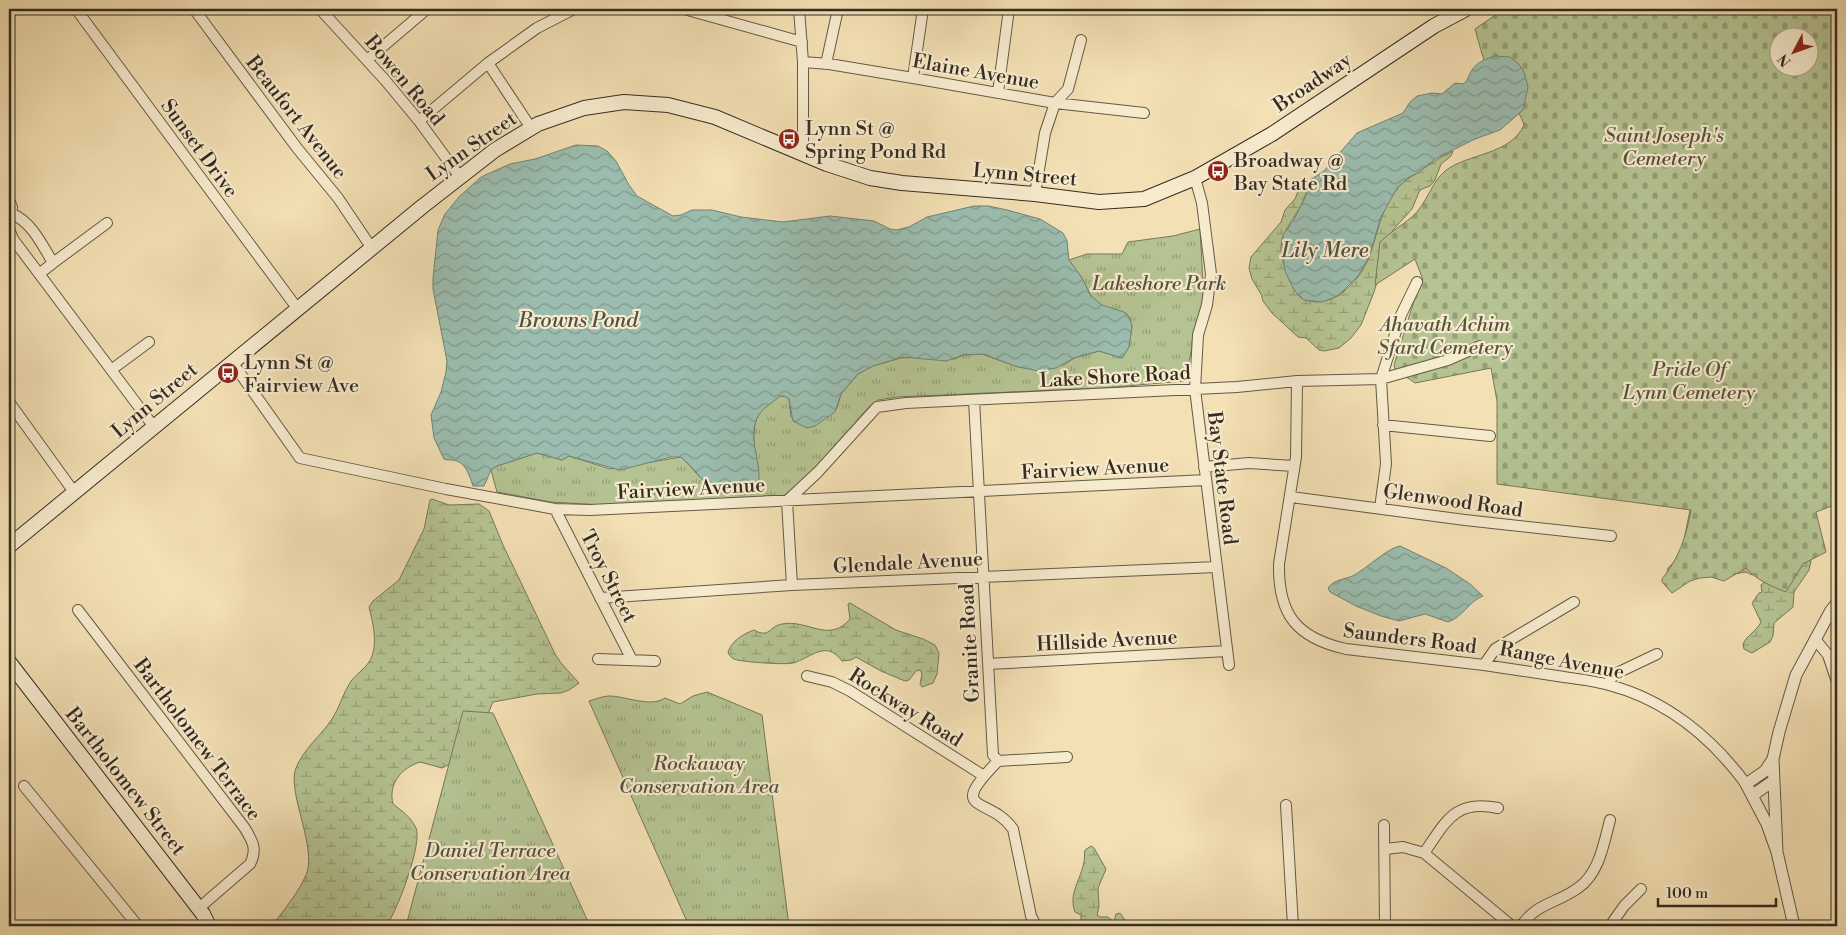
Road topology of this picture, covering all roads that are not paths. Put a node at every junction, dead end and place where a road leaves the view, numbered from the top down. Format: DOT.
graph roads {
  1 [pos="76,9"];
  2 [pos="194,9"];
  3 [pos="320,9"];
  4 [pos="426,9"];
  5 [pos="574,9"];
  6 [pos="578,9"];
  7 [pos="684,9"];
  8 [pos="799,9"];
  9 [pos="838,9"];
  10 [pos="923,9"];
  11 [pos="1010,9"];
  12 [pos="1466,9"];
  13 [pos="1081,40"];
  14 [pos="802,42"];
  15 [pos="367,60"];
  16 [pos="803,62"];
  17 [pos="488,63"];
  18 [pos="826,64"];
  19 [pos="913,78"];
  20 [pos="998,92"];
  21 [pos="1055,103"];
  22 [pos="1144,113"];
  23 [pos="419,121"];
  24 [pos="531,128"];
  25 [pos="803,153"];
  26 [pos="460,177"];
  27 [pos="1195,178"];
  28 [pos="1179,184"];
  29 [pos="1035,194"];
  30 [pos="9,200"];
  31 [pos="12,214"];
  32 [pos="107,223"];
  33 [pos="9,225"];
  34 [pos="9,229"];
  35 [pos="372,247"];
  36 [pos="53,263"];
  37 [pos="39,274"];
  38 [pos="1417,282"];
  39 [pos="297,308"];
  40 [pos="149,342"];
  41 [pos="1480,346"];
  42 [pos="232,362"];
  43 [pos="111,370"];
  44 [pos="1380,379"];
  45 [pos="1297,381"];
  46 [pos="1195,389"];
  47 [pos="974,400"];
  48 [pos="9,402"];
  49 [pos="1383,425"];
  50 [pos="154,426"];
  51 [pos="1490,436"];
  52 [pos="1294,466"];
  53 [pos="1204,467"];
  54 [pos="1206,480"];
  55 [pos="979,491"];
  56 [pos="74,492"];
  57 [pos="1291,496"];
  58 [pos="787,501"];
  59 [pos="1380,508"];
  60 [pos="555,509"];
  61 [pos="1612,536"];
  62 [pos="9,544"];
  63 [pos="1217,566"];
  64 [pos="984,576"];
  65 [pos="792,586"];
  66 [pos="600,598"];
  67 [pos="1574,602"];
  68 [pos="1837,603"];
  69 [pos="78,610"];
  70 [pos="1815,639"];
  71 [pos="1227,651"];
  72 [pos="1657,654"];
  73 [pos="598,659"];
  74 [pos="632,660"];
  75 [pos="655,660"];
  76 [pos="9,662"];
  77 [pos="988,664"];
  78 [pos="1229,665"];
  79 [pos="1484,665"];
  80 [pos="807,676"];
  81 [pos="1837,682"];
  82 [pos="1607,684"];
  83 [pos="1067,757"];
  84 [pos="1773,759"];
  85 [pos="998,762"];
  86 [pos="984,776"];
  87 [pos="1773,781"];
  88 [pos="1746,784"];
  89 [pos="24,786"];
  90 [pos="1753,796"];
  91 [pos="1286,805"];
  92 [pos="1498,808"];
  93 [pos="1610,820"];
  94 [pos="1384,825"];
  95 [pos="1385,849"];
  96 [pos="1777,852"];
  97 [pos="1424,853"];
  98 [pos="1641,889"];
  99 [pos="199,908"];
  100 [pos="138,926"];
  101 [pos="208,926"];
  102 [pos="1036,926"];
  103 [pos="1293,926"];
  104 [pos="1385,926"];
  105 [pos="1512,926"];
  106 [pos="1521,926"];
  107 [pos="1610,926"];
  108 [pos="1794,926"];
  1 -- 39 [label="street, Sunset Drive"];
  2 -- 35 [label="street, Beaufort Avenue"];
  3 -- 15 [label="street, Bowen Road"];
  4 -- 15 [label="street"];
  5 -- 6 [label="street"];
  5 -- 17 [label="street"];
  7 -- 14 [label="street"];
  8 -- 14 [label="street"];
  9 -- 18 [label="street"];
  10 -- 19 [label="street"];
  11 -- 20 [label="street"];
  12 -- 27 [label="main road, Broadway"];
  13 -- 21 [label="street"];
  14 -- 16 [label="street"];
  15 -- 23 [label="street, Bowen Road"];
  16 -- 18 [label="street, Elaine Avenue"];
  16 -- 25 [label="street"];
  17 -- 23 [label="street"];
  17 -- 24 [label="street"];
  18 -- 19 [label="street, Elaine Avenue"];
  19 -- 20 [label="street, Elaine Avenue"];
  20 -- 21 [label="street, Elaine Avenue"];
  21 -- 22 [label="street, Elaine Avenue"];
  21 -- 29 [label="street"];
  23 -- 26 [label="street, Bowen Road"];
  24 -- 25 [label="main road, Lynn Street"];
  24 -- 26 [label="main road, Lynn Street"];
  25 -- 29 [label="main road, Lynn Street"];
  26 -- 35 [label="main road, Lynn Street"];
  27 -- 28 [label="main road, Broadway"];
  27 -- 46 [label="street, Bay State Road"];
  28 -- 29 [label="main road, Lynn Street"];
  30 -- 31 [label="street"];
  31 -- 33 [label="street"];
  31 -- 36 [label="street"];
  32 -- 36 [label="street"];
  34 -- 37 [label="street"];
  35 -- 39 [label="main road, Lynn Street"];
  36 -- 37 [label="street"];
  37 -- 43 [label="street"];
  38 -- 44 [label="street"];
  39 -- 42 [label="main road, Lynn Street"];
  40 -- 43 [label="street"];
  41 -- 44 [label="street, Lake Shore Road"];
  42 -- 50 [label="main road, Lynn Street"];
  42 -- 60 [label="street, Fairview Avenue"];
  43 -- 50 [label="street"];
  44 -- 45 [label="street, Lake Shore Road"];
  44 -- 49 [label="street"];
  45 -- 46 [label="street, Lake Shore Road"];
  45 -- 52 [label="street, Saunders Road"];
  46 -- 47 [label="street, Lake Shore Road"];
  46 -- 53 [label="street, Bay State Road"];
  47 -- 55 [label="street, Granite Road"];
  47 -- 58 [label="street, Lake Shore Road"];
  48 -- 56 [label="street"];
  49 -- 51 [label="street"];
  49 -- 59 [label="street"];
  50 -- 56 [label="main road, Lynn Street"];
  52 -- 53 [label="street"];
  52 -- 57 [label="street, Saunders Road"];
  53 -- 54 [label="street, Bay State Road"];
  54 -- 55 [label="street, Fairview Avenue"];
  54 -- 63 [label="street, Bay State Road"];
  55 -- 58 [label="street, Fairview Avenue"];
  55 -- 64 [label="street, Granite Road"];
  56 -- 62 [label="main road, Lynn Street"];
  57 -- 59 [label="street, Glenwood Road"];
  57 -- 79 [label="street, Saunders Road"];
  58 -- 60 [label="street, Fairview Avenue"];
  58 -- 65 [label="street"];
  59 -- 61 [label="street, Glenwood Road"];
  60 -- 66 [label="street, Troy Street"];
  63 -- 64 [label="street, Glendale Avenue"];
  63 -- 71 [label="street, Bay State Road"];
  64 -- 65 [label="street, Glendale Avenue"];
  64 -- 77 [label="street, Granite Road"];
  65 -- 66 [label="street, Glendale Avenue"];
  66 -- 74 [label="street, Troy Street"];
  67 -- 79 [label="street, Saunders Road"];
  68 -- 70 [label="street"];
  69 -- 99 [label="street, Bartholomew Terrace"];
  70 -- 81 [label="street"];
  70 -- 84 [label="street"];
  71 -- 77 [label="street, Hillside Avenue"];
  71 -- 78 [label="street, Bay State Road"];
  72 -- 82 [label="street"];
  73 -- 74 [label="street"];
  74 -- 75 [label="street"];
  76 -- 99 [label="main road, Bartholomew Street"];
  77 -- 85 [label="street, Granite Road"];
  79 -- 82 [label="street, Range Avenue"];
  80 -- 86 [label="street, Rockway Road"];
  82 -- 88 [label="street, Range Avenue"];
  83 -- 85 [label="street"];
  84 -- 87 [label="street"];
  84 -- 88 [label="street"];
  85 -- 86 [label="street"];
  86 -- 102 [label="street"];
  87 -- 90 [label="street"];
  87 -- 96 [label="street"];
  88 -- 90 [label="street, Range Avenue"];
  89 -- 100 [label="street"];
  90 -- 96 [label="street, Range Avenue"];
  91 -- 103 [label="street"];
  92 -- 97 [label="street"];
  93 -- 106 [label="street"];
  94 -- 95 [label="street"];
  95 -- 97 [label="street"];
  95 -- 104 [label="street"];
  96 -- 108 [label="street, Range Avenue"];
  97 -- 105 [label="street"];
  98 -- 107 [label="street"];
  99 -- 101 [label="main road, Bartholomew Street"];
}
